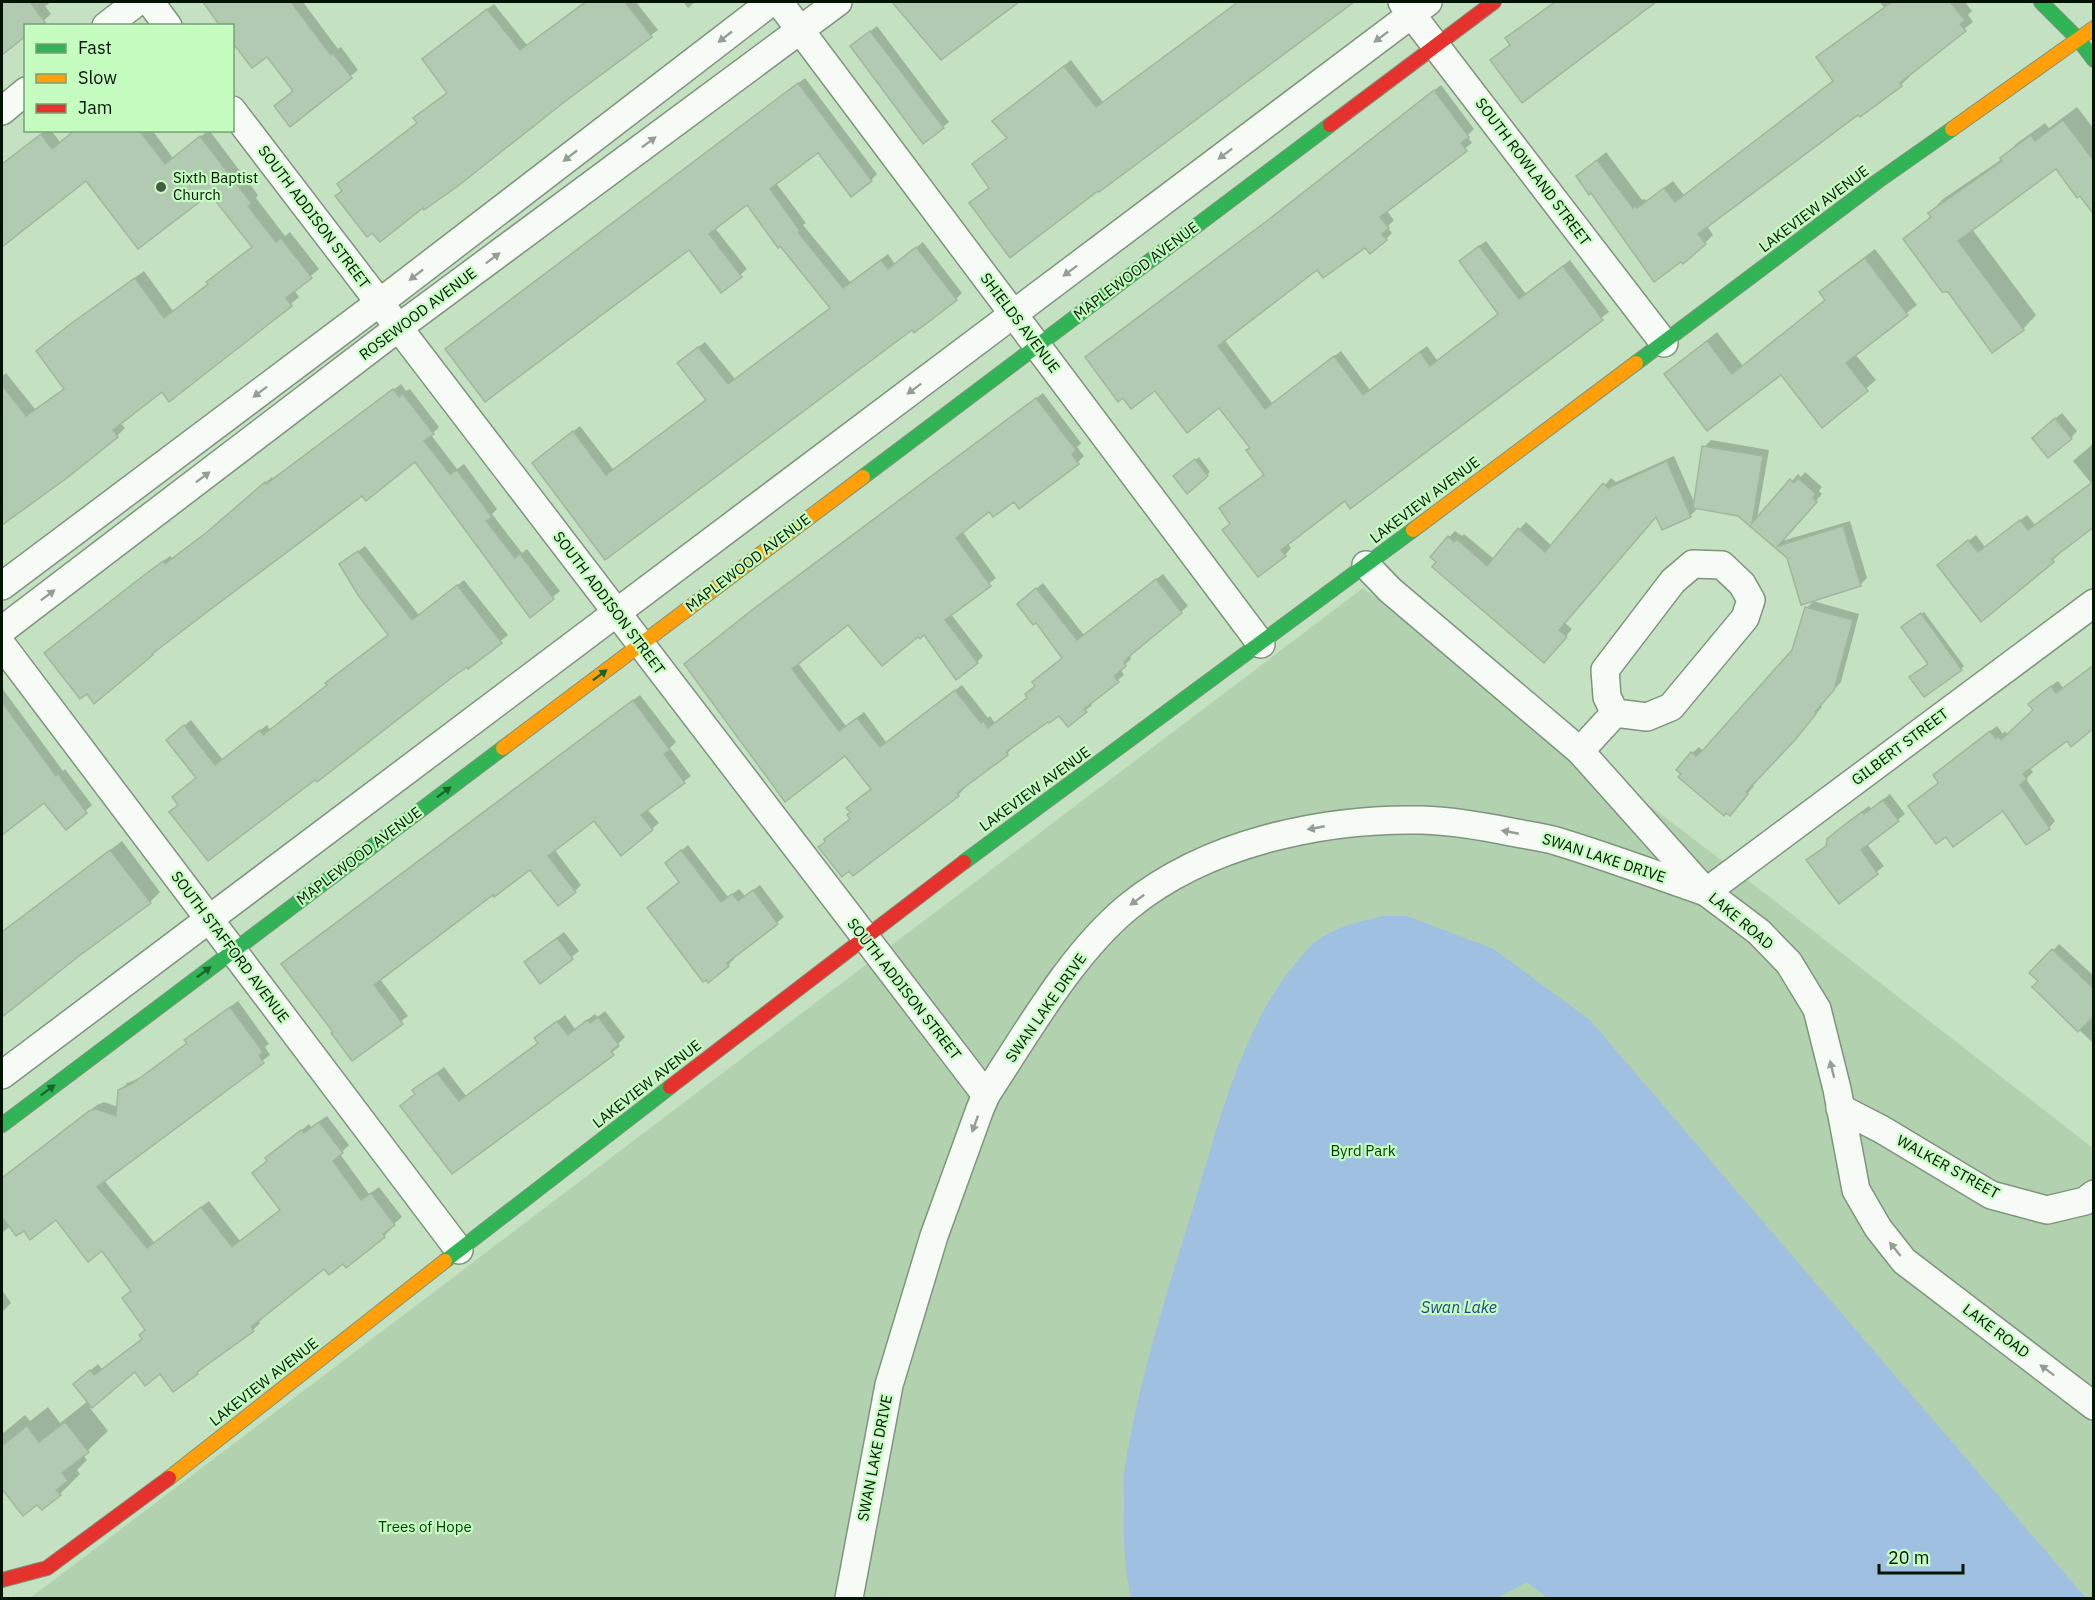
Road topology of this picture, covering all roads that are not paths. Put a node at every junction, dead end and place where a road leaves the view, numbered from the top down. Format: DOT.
graph roads {
  1 [pos="137,2"];
  2 [pos="150,2"];
  3 [pos="771,2"];
  4 [pos="779,2"];
  5 [pos="838,2"];
  6 [pos="1494,2"];
  7 [pos="2041,2"];
  8 [pos="1414,6"];
  9 [pos="109,24"];
  10 [pos="166,24"];
  11 [pos="2094,28"];
  12 [pos="800,30"];
  13 [pos="2078,39"];
  14 [pos="1436,45"];
  15 [pos="2094,60"];
  16 [pos="24,93"];
  17 [pos="2,111"];
  18 [pos="234,113"];
  19 [pos="380,303"];
  20 [pos="1013,314"];
  21 [pos="398,327"];
  22 [pos="1664,343"];
  23 [pos="1037,345"];
  24 [pos="1366,565"];
  25 [pos="2,586"];
  26 [pos="2094,603"];
  27 [pos="616,612"];
  28 [pos="2,630"];
  29 [pos="640,644"];
  30 [pos="1261,644"];
  31 [pos="2,645"];
  32 [pos="1615,713"];
  33 [pos="1580,751"];
  34 [pos="1706,892"];
  35 [pos="209,919"];
  36 [pos="864,937"];
  37 [pos="233,951"];
  38 [pos="2,1075"];
  39 [pos="986,1095"];
  40 [pos="1840,1108"];
  41 [pos="2,1125"];
  42 [pos="2094,1194"];
  43 [pos="459,1250"];
  44 [pos="2094,1406"];
  45 [pos="2,1580"];
  46 [pos="849,1599"];
  1 -- 9 [label="street"];
  2 -- 10 [label="street"];
  3 -- 19 [label="street, one-way"];
  4 -- 12 [label="street, SHIELDS AVENUE"];
  5 -- 12 [label="street, ROSEWOOD AVENUE"];
  6 -- 14 [label="street, MAPLEWOOD AVENUE"];
  7 -- 13 [label="street"];
  8 -- 14 [label="street, SOUTH ROWLAND STREET"];
  8 -- 20 [label="street, one-way"];
  11 -- 13 [label="street, LAKEVIEW AVENUE"];
  12 -- 20 [label="street, SHIELDS AVENUE"];
  21 -- 12 [label="street, ROSEWOOD AVENUE, one-way"];
  13 -- 15 [label="street"];
  13 -- 22 [label="street, LAKEVIEW AVENUE"];
  14 -- 22 [label="street, SOUTH ROWLAND STREET"];
  14 -- 23 [label="street, MAPLEWOOD AVENUE"];
  16 -- 17 [label="street"];
  18 -- 19 [label="street, SOUTH ADDISON STREET"];
  19 -- 21 [label="street, SOUTH ADDISON STREET"];
  19 -- 25 [label="street, one-way"];
  20 -- 23 [label="street, SHIELDS AVENUE"];
  20 -- 27 [label="street, one-way"];
  21 -- 27 [label="street, SOUTH ADDISON STREET"];
  28 -- 21 [label="street, ROSEWOOD AVENUE, one-way"];
  22 -- 24 [label="street, LAKEVIEW AVENUE"];
  23 -- 29 [label="street, MAPLEWOOD AVENUE"];
  23 -- 30 [label="street, SHIELDS AVENUE"];
  24 -- 30 [label="street, LAKEVIEW AVENUE"];
  24 -- 33 [label="street, LAKE ROAD"];
  26 -- 34 [label="street, GILBERT STREET"];
  27 -- 29 [label="street, SOUTH ADDISON STREET"];
  27 -- 35 [label="street"];
  29 -- 36 [label="street, SOUTH ADDISON STREET"];
  37 -- 29 [label="street, MAPLEWOOD AVENUE, one-way"];
  30 -- 36 [label="street, LAKEVIEW AVENUE"];
  31 -- 35 [label="street, SOUTH STAFFORD AVENUE"];
  32 -- 32 [label="street"];
  32 -- 33 [label="street"];
  33 -- 34 [label="street, LAKE ROAD"];
  34 -- 39 [label="street, SWAN LAKE DRIVE, one-way"];
  40 -- 34 [label="street, LAKE ROAD, one-way"];
  35 -- 37 [label="street, SOUTH STAFFORD AVENUE"];
  35 -- 38 [label="street"];
  36 -- 39 [label="street, SOUTH ADDISON STREET"];
  36 -- 43 [label="street, LAKEVIEW AVENUE"];
  41 -- 37 [label="street, MAPLEWOOD AVENUE, one-way"];
  37 -- 43 [label="street, SOUTH STAFFORD AVENUE"];
  39 -- 46 [label="street, SWAN LAKE DRIVE, one-way"];
  40 -- 42 [label="street, WALKER STREET"];
  44 -- 40 [label="street, LAKE ROAD, one-way"];
  43 -- 45 [label="street, LAKEVIEW AVENUE"];
}
